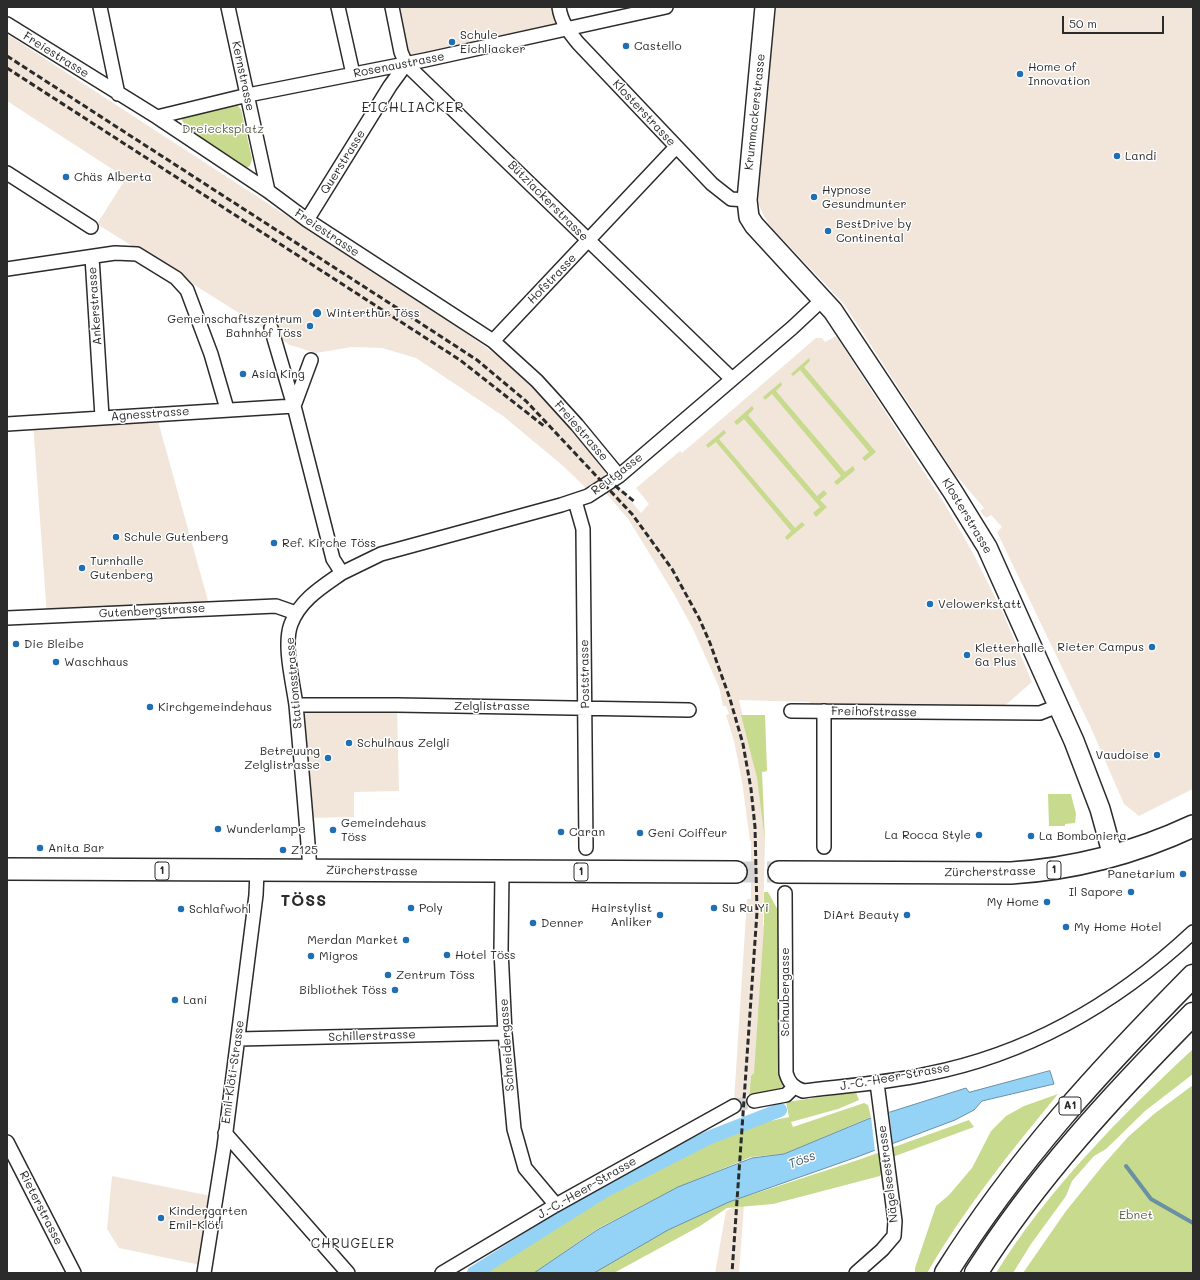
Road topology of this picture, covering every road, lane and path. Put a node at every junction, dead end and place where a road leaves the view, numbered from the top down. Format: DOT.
graph roads {
  1 [pos="100,7"];
  2 [pos="228,7"];
  3 [pos="338,7"];
  4 [pos="392,7"];
  5 [pos="559,7"];
  6 [pos="666,7"];
  7 [pos="765,7"];
  8 [pos="7,24"];
  9 [pos="566,28"];
  10 [pos="406,64"];
  11 [pos="353,74"];
  12 [pos="118,94"];
  13 [pos="248,95"];
  14 [pos="157,117"];
  15 [pos="676,147"];
  16 [pos="7,173"];
  17 [pos="268,191"];
  18 [pos="748,208"];
  19 [pos="307,220"];
  20 [pos="90,227"];
  21 [pos="588,241"];
  22 [pos="92,257"];
  23 [pos="7,269"];
  24 [pos="823,299"];
  25 [pos="271,328"];
  26 [pos="493,342"];
  27 [pos="311,360"];
  28 [pos="732,379"];
  29 [pos="294,406"];
  30 [pos="227,409"];
  31 [pos="102,417"];
  32 [pos="7,424"];
  33 [pos="619,476"];
  34 [pos="576,501"];
  35 [pos="342,573"];
  36 [pos="296,613"];
  37 [pos="7,618"];
  38 [pos="296,705"];
  39 [pos="1058,706"];
  40 [pos="586,709"];
  41 [pos="689,710"];
  42 [pos="791,711"];
  43 [pos="824,711"];
  44 [pos="1193,826"];
  45 [pos="824,847"];
  46 [pos="586,848"];
  47 [pos="1113,856"];
  48 [pos="7,870"];
  49 [pos="310,870"];
  50 [pos="257,871"];
  51 [pos="736,872"];
  52 [pos="779,872"];
  53 [pos="502,882"];
  54 [pos="786,893"];
  55 [pos="1193,932"];
  56 [pos="1193,976"];
  57 [pos="1193,1014"];
  58 [pos="505,1033"];
  59 [pos="1193,1035"];
  60 [pos="238,1039"];
  61 [pos="877,1083"];
  62 [pos="794,1087"];
  63 [pos="1119,1089"];
  64 [pos="754,1101"];
  65 [pos="734,1106"];
  66 [pos="226,1133"];
  67 [pos="7,1142"];
  68 [pos="556,1205"];
  69 [pos="74,1273"];
  70 [pos="204,1273"];
  71 [pos="348,1273"];
  72 [pos="442,1273"];
  73 [pos="856,1273"];
  74 [pos="946,1273"];
  75 [pos="976,1273"];
  1 -- 12 [label="street"];
  2 -- 13 [label="street, Kernstrasse"];
  3 -- 11 [label="street"];
  4 -- 10 [label="street, Bütziackerstrasse"];
  5 -- 9 [label="street, Klosterstrasse"];
  6 -- 9 [label="street, Rosenaustrasse"];
  7 -- 18 [label="street, Krummackerstrasse"];
  8 -- 12 [label="street, Freiestrasse"];
  9 -- 10 [label="street, Rosenaustrasse"];
  9 -- 15 [label="street, Klosterstrasse"];
  10 -- 11 [label="street, Rosenaustrasse"];
  10 -- 19 [label="street, Querstrasse"];
  10 -- 21 [label="street, Bütziackerstrasse"];
  11 -- 13 [label="street, Rosenaustrasse"];
  12 -- 14 [label="street, Freiestrasse"];
  13 -- 14 [label="street, Rosenaustrasse"];
  13 -- 17 [label="street, Kernstrasse"];
  14 -- 17 [label="street, Freiestrasse"];
  15 -- 18 [label="street, Klosterstrasse"];
  15 -- 21 [label="street, Hofstrasse"];
  16 -- 20 [label="street"];
  17 -- 19 [label="street, Freiestrasse"];
  18 -- 24 [label="street, Klosterstrasse"];
  19 -- 26 [label="street, Freiestrasse"];
  21 -- 26 [label="street, Hofstrasse"];
  21 -- 28 [label="street, Bütziackerstrasse"];
  22 -- 23 [label="street, Ankerstrasse"];
  22 -- 30 [label="street"];
  22 -- 31 [label="street, Ankerstrasse"];
  24 -- 28 [label="street, Reutgasse"];
  24 -- 39 [label="street, Klosterstrasse"];
  25 -- 29 [label="street"];
  26 -- 33 [label="street, Freiestrasse"];
  27 -- 29 [label="street"];
  28 -- 33 [label="street, Reutgasse"];
  29 -- 30 [label="street, Agnesstrasse"];
  29 -- 35 [label="street"];
  30 -- 31 [label="street, Agnesstrasse"];
  31 -- 32 [label="street, Agnesstrasse"];
  33 -- 34 [label="street, Reutgasse"];
  34 -- 35 [label="street, Reutgasse"];
  34 -- 40 [label="street, Poststrasse"];
  35 -- 36 [label="street, Stationsstrasse"];
  36 -- 37 [label="street, Gutenbergstrasse"];
  36 -- 38 [label="street, Stationsstrasse"];
  38 -- 40 [label="street, Zelglistrasse"];
  38 -- 49 [label="street, Stationsstrasse"];
  39 -- 43 [label="street, Freihofstrasse"];
  39 -- 47 [label="street, Klosterstrasse"];
  40 -- 41 [label="street, Zelglistrasse"];
  40 -- 46 [label="street, Poststrasse"];
  42 -- 43 [label="street"];
  43 -- 45 [label="street, Freihofstrasse"];
  44 -- 47 [label="main road, Zürcherstrasse / 1"];
  47 -- 52 [label="main road, Zürcherstrasse / 1"];
  48 -- 50 [label="main road, Zürcherstrasse / 1"];
  49 -- 50 [label="main road, Zürcherstrasse / 1"];
  49 -- 53 [label="main road, Zürcherstrasse / 1"];
  50 -- 60 [label="street, Emil-Klöti-Strasse"];
  51 -- 53 [label="main road, Zürcherstrasse / 1"];
  53 -- 58 [label="street, Schneidergasse"];
  54 -- 62 [label="street, Schaubergasse"];
  55 -- 61 [label="street, J.-C.-Heer-Strasse"];
  56 -- 74 [label="highway, A1"];
  57 -- 63 [label="highway, A1"];
  58 -- 60 [label="street, Schillerstrasse"];
  58 -- 68 [label="street, Schneidergasse"];
  59 -- 63 [label="highway, A1"];
  60 -- 66 [label="street, Emil-Klöti-Strasse"];
  61 -- 62 [label="street, J.-C.-Heer-Strasse"];
  61 -- 73 [label="street, Nägelseestrasse"];
  62 -- 64 [label="street"];
  63 -- 75 [label="highway, A1"];
  65 -- 68 [label="street, J.-C.-Heer-Strasse"];
  66 -- 70 [label="street, Emil-Klöti-Strasse"];
  66 -- 71 [label="street"];
  67 -- 69 [label="street, Rieterstrasse"];
  68 -- 72 [label="street, J.-C.-Heer-Strasse"];
}
